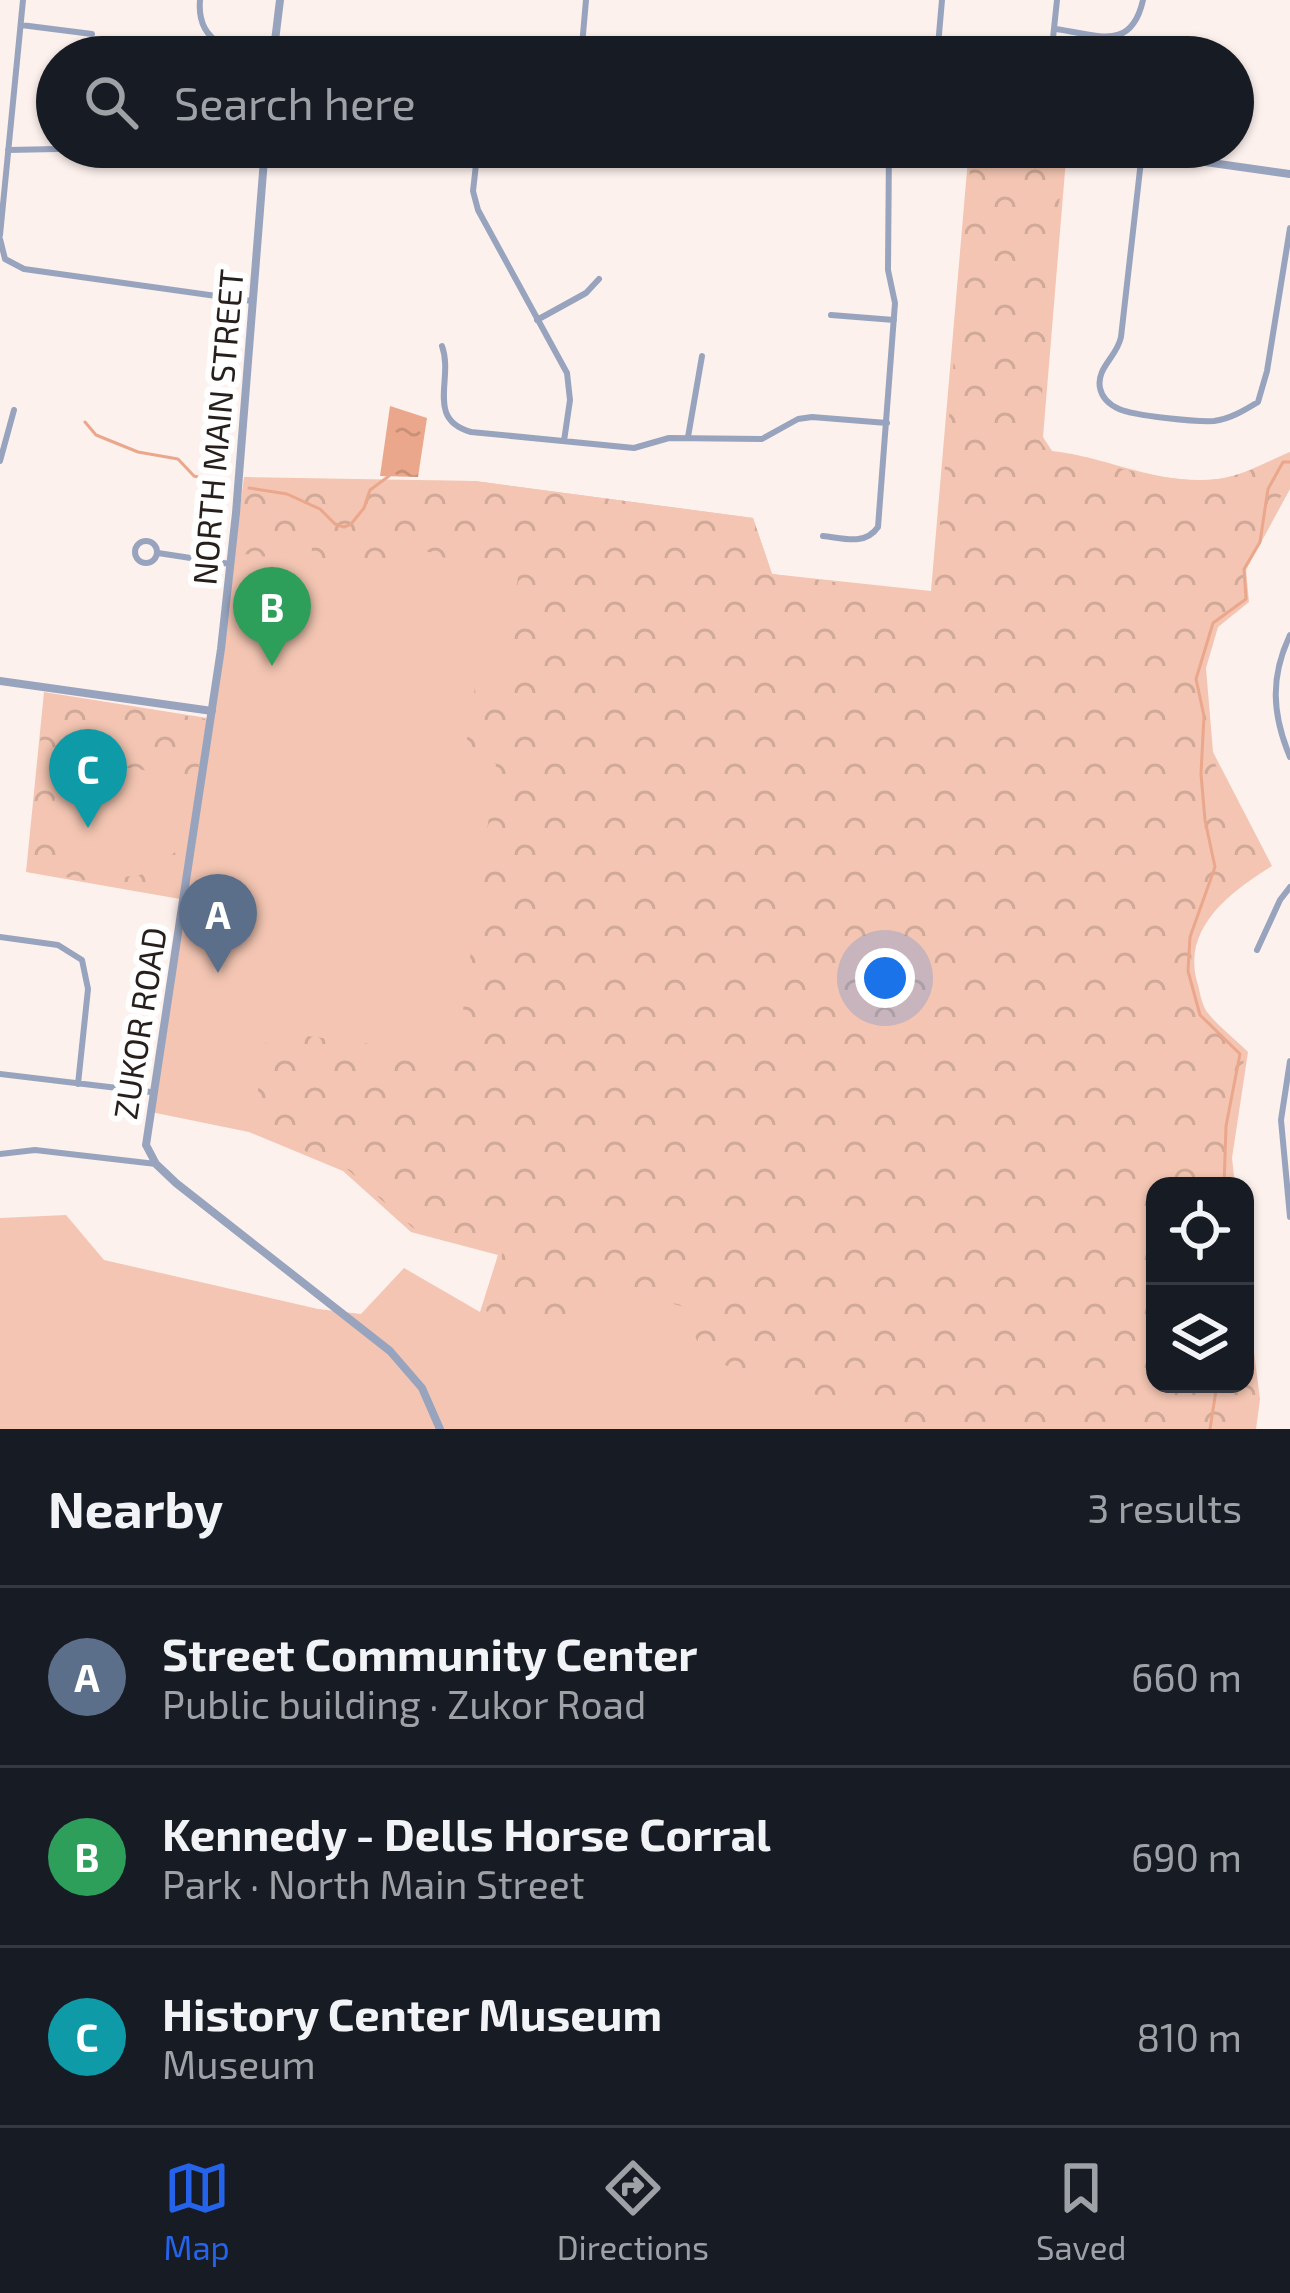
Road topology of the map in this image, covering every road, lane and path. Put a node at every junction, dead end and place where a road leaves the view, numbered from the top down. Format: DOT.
graph roads {
  1 [pos="23,0"];
  2 [pos="200,0"];
  3 [pos="280,0"];
  4 [pos="586,0"];
  5 [pos="942,0"];
  6 [pos="1058,0"];
  7 [pos="1143,0"];
  8 [pos="21,25"];
  9 [pos="1054,29"];
  10 [pos="92,34"];
  11 [pos="209,36"];
  12 [pos="276,36"];
  13 [pos="583,36"];
  14 [pos="939,36"];
  15 [pos="1054,36"];
  16 [pos="36,149"];
  17 [pos="8,150"];
  18 [pos="263,168"];
  19 [pos="476,168"];
  20 [pos="889,168"];
  21 [pos="1140,168"];
  22 [pos="1250,168"];
  23 [pos="1290,174"];
  24 [pos="1290,228"];
  25 [pos="0,237"];
  26 [pos="599,279"];
  27 [pos="252,301"];
  28 [pos="832,315"];
  29 [pos="537,320"];
  30 [pos="894,320"];
  31 [pos="442,346"];
  32 [pos="702,356"];
  33 [pos="14,410"];
  34 [pos="887,423"];
  35 [pos="688,437"];
  36 [pos="564,441"];
  37 [pos="0,460"];
  38 [pos="823,536"];
  39 [pos="158,553"];
  40 [pos="230,564"];
  41 [pos="1290,634"];
  42 [pos="217,678"];
  43 [pos="0,681"];
  44 [pos="178,705"];
  45 [pos="212,711"];
  46 [pos="1290,757"];
  47 [pos="1290,887"];
  48 [pos="0,937"];
  49 [pos="1257,950"];
  50 [pos="1290,1061"];
  51 [pos="0,1074"];
  52 [pos="78,1084"];
  53 [pos="151,1092"];
  54 [pos="1287,1150"];
  55 [pos="0,1154"];
  56 [pos="156,1164"];
  57 [pos="1290,1217"];
  58 [pos="440,1429"];
  1 -- 8 [label="street"];
  2 -- 11 [label="street"];
  3 -- 12 [label="street"];
  4 -- 13 [label="street"];
  5 -- 14 [label="street"];
  6 -- 9 [label="street"];
  7 -- 9 [label="street"];
  8 -- 10 [label="street"];
  8 -- 17 [label="street"];
  9 -- 15 [label="street"];
  16 -- 17 [label="street"];
  17 -- 25 [label="street"];
  18 -- 27 [label="street, NORTH MAIN STREET"];
  19 -- 29 [label="street"];
  20 -- 30 [label="street"];
  21 -- 24 [label="street"];
  22 -- 23 [label="street"];
  25 -- 27 [label="street"];
  26 -- 29 [label="street"];
  27 -- 40 [label="street, NORTH MAIN STREET"];
  28 -- 30 [label="street"];
  29 -- 36 [label="street"];
  30 -- 34 [label="street"];
  31 -- 36 [label="street"];
  32 -- 35 [label="street"];
  33 -- 37 [label="street"];
  34 -- 35 [label="street"];
  34 -- 38 [label="street"];
  35 -- 36 [label="street"];
  39 -- 40 [label="street"];
  40 -- 42 [label="street, NORTH MAIN STREET"];
  41 -- 46 [label="street"];
  42 -- 44 [label="street"];
  42 -- 45 [label="street, NORTH MAIN STREET"];
  43 -- 44 [label="street"];
  44 -- 45 [label="street"];
  45 -- 53 [label="street, ZUKOR ROAD"];
  47 -- 49 [label="street"];
  48 -- 52 [label="street"];
  50 -- 54 [label="street"];
  51 -- 52 [label="street"];
  52 -- 53 [label="street"];
  53 -- 56 [label="street, ZUKOR ROAD"];
  54 -- 57 [label="street"];
  55 -- 56 [label="street"];
  56 -- 58 [label="street, ZUKOR ROAD"];
}
